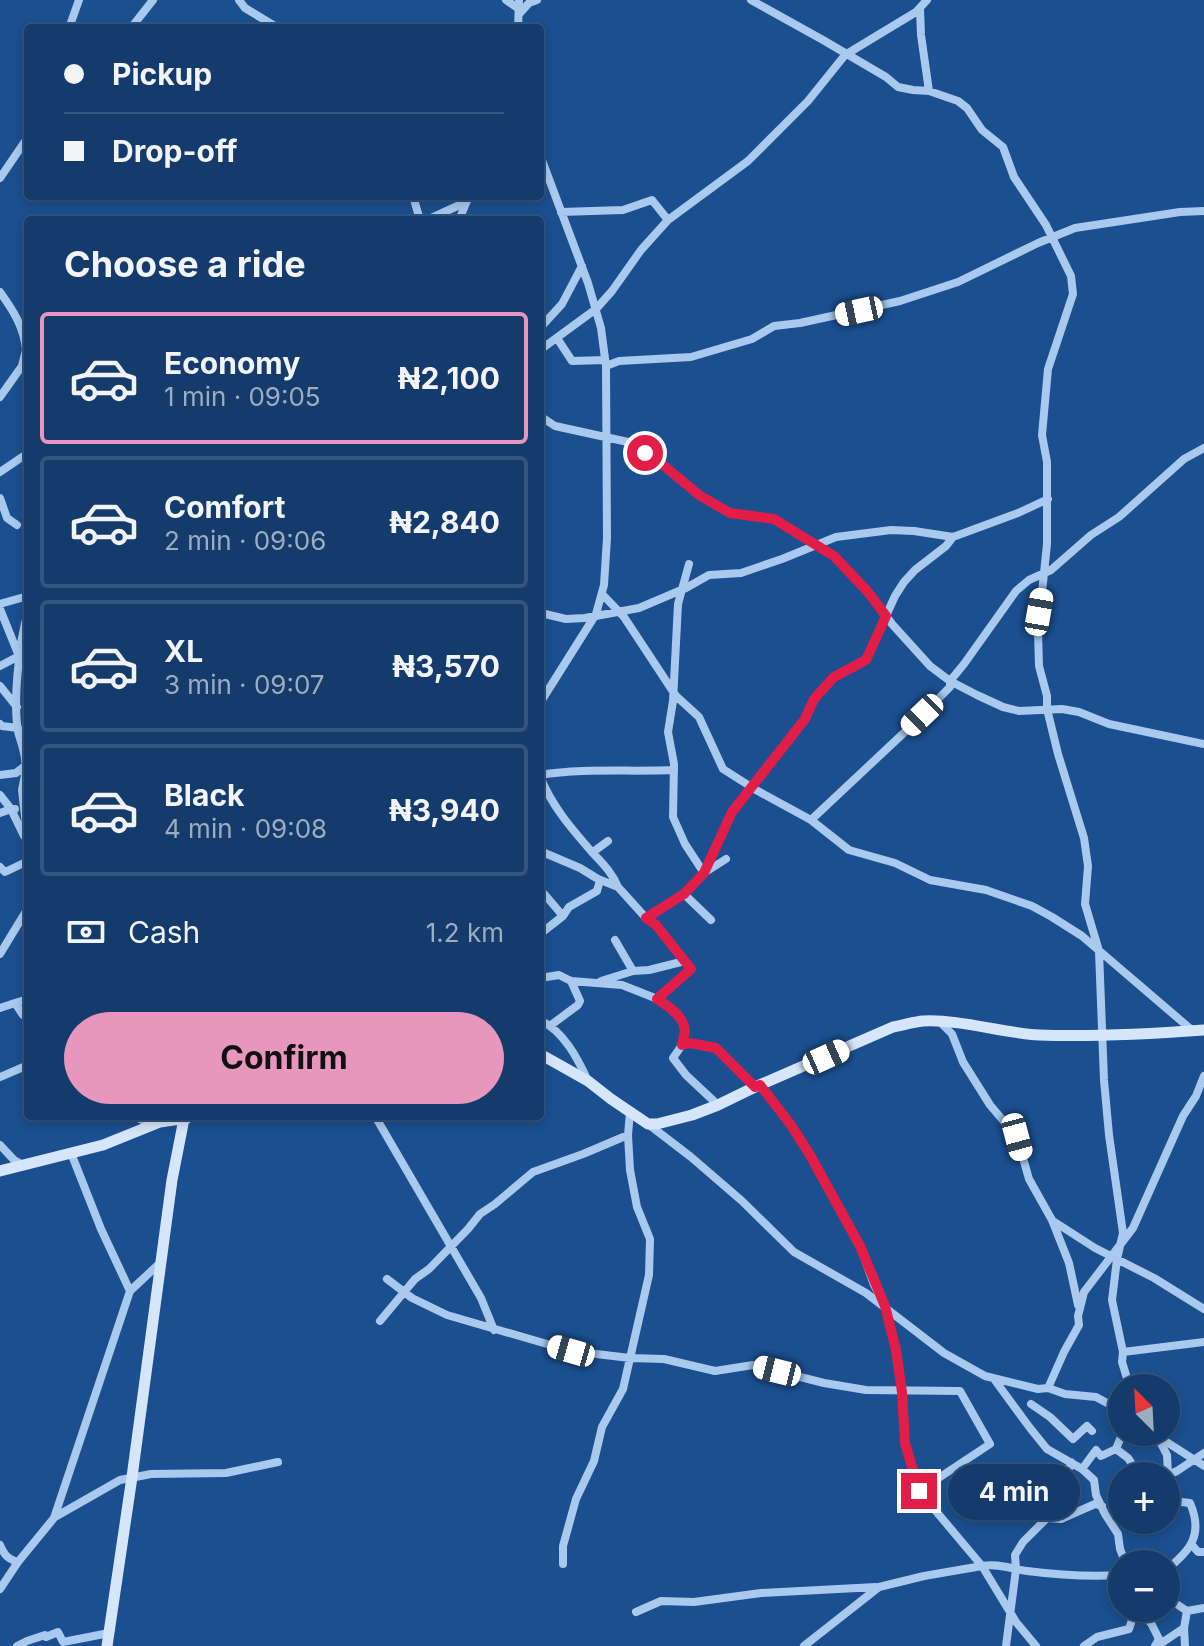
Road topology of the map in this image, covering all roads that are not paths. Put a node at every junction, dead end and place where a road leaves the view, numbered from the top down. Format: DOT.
graph roads {
  1 [pos="79,0"];
  2 [pos="153,0"];
  3 [pos="239,0"];
  4 [pos="506,0"];
  5 [pos="537,0"];
  6 [pos="751,0"];
  7 [pos="927,0"];
  8 [pos="519,8"];
  9 [pos="920,9"];
  10 [pos="70,24"];
  11 [pos="134,24"];
  12 [pos="271,24"];
  13 [pos="845,55"];
  14 [pos="929,91"];
  15 [pos="24,143"];
  16 [pos="544,166"];
  17 [pos="0,178"];
  18 [pos="466,200"];
  19 [pos="1204,211"];
  20 [pos="561,212"];
  21 [pos="435,216"];
  22 [pos="668,220"];
  23 [pos="1053,237"];
  24 [pos="582,266"];
  25 [pos="0,292"];
  26 [pos="596,309"];
  27 [pos="544,324"];
  28 [pos="24,337"];
  29 [pos="557,338"];
  30 [pos="544,347"];
  31 [pos="24,360"];
  32 [pos="605,363"];
  33 [pos="24,376"];
  34 [pos="10,383"];
  35 [pos="0,397"];
  36 [pos="544,419"];
  37 [pos="555,426"];
  38 [pos="544,428"];
  39 [pos="606,436"];
  40 [pos="1204,448"];
  41 [pos="24,459"];
  42 [pos="1,469"];
  43 [pos="0,498"];
  44 [pos="1048,499"];
  45 [pos="17,525"];
  46 [pos="953,537"];
  47 [pos="817,545"];
  48 [pos="689,564"];
  49 [pos="1044,574"];
  50 [pos="682,590"];
  51 [pos="602,594"];
  52 [pos="24,598"];
  53 [pos="0,607"];
  54 [pos="619,612"];
  55 [pos="544,615"];
  56 [pos="886,616"];
  57 [pos="595,617"];
  58 [pos="22,652"];
  59 [pos="0,666"];
  60 [pos="950,681"];
  61 [pos="0,686"];
  62 [pos="673,693"];
  63 [pos="544,697"];
  64 [pos="17,707"];
  65 [pos="1047,709"];
  66 [pos="0,724"];
  67 [pos="22,732"];
  68 [pos="1204,744"];
  69 [pos="24,768"];
  70 [pos="674,770"];
  71 [pos="0,775"];
  72 [pos="544,775"];
  73 [pos="752,787"];
  74 [pos="544,788"];
  75 [pos="0,795"];
  76 [pos="11,809"];
  77 [pos="24,809"];
  78 [pos="0,813"];
  79 [pos="811,820"];
  80 [pos="24,835"];
  81 [pos="608,841"];
  82 [pos="593,852"];
  83 [pos="544,853"];
  84 [pos="726,859"];
  85 [pos="24,863"];
  86 [pos="0,867"];
  87 [pos="704,873"];
  88 [pos="600,880"];
  89 [pos="618,887"];
  90 [pos="544,894"];
  91 [pos="684,894"];
  92 [pos="24,915"];
  93 [pos="563,916"];
  94 [pos="646,918"];
  95 [pos="711,920"];
  96 [pos="544,931"];
  97 [pos="615,940"];
  98 [pos="1099,951"];
  99 [pos="0,954"];
  100 [pos="685,961"];
  101 [pos="633,971"];
  102 [pos="544,977"];
  103 [pos="571,981"];
  104 [pos="592,984"];
  105 [pos="657,999"];
  106 [pos="24,1000"];
  107 [pos="15,1003"];
  108 [pos="0,1008"];
  109 [pos="24,1015"];
  110 [pos="544,1022"];
  111 [pos="940,1022"];
  112 [pos="551,1025"];
  113 [pos="1198,1031"];
  114 [pos="1103,1035"];
  115 [pos="682,1045"];
  116 [pos="544,1056"];
  117 [pos="24,1067"];
  118 [pos="1204,1076"];
  119 [pos="0,1077"];
  120 [pos="588,1081"];
  121 [pos="758,1086"];
  122 [pos="718,1105"];
  123 [pos="630,1112"];
  124 [pos="157,1120"];
  125 [pos="186,1120"];
  126 [pos="377,1120"];
  127 [pos="648,1124"];
  128 [pos="628,1135"];
  129 [pos="0,1145"];
  130 [pos="71,1153"];
  131 [pos="24,1166"];
  132 [pos="0,1171"];
  133 [pos="1052,1220"];
  134 [pos="1120,1244"];
  135 [pos="450,1247"];
  136 [pos="1114,1258"];
  137 [pos="160,1263"];
  138 [pos="387,1279"];
  139 [pos="130,1291"];
  140 [pos="404,1292"];
  141 [pos="885,1306"];
  142 [pos="1079,1309"];
  143 [pos="1204,1309"];
  144 [pos="380,1321"];
  145 [pos="494,1330"];
  146 [pos="1204,1342"];
  147 [pos="1123,1352"];
  148 [pos="630,1358"];
  149 [pos="1126,1374"];
  150 [pos="994,1378"];
  151 [pos="1043,1389"];
  152 [pos="902,1392"];
  153 [pos="1108,1403"];
  154 [pos="1031,1404"];
  155 [pos="1021,1416"];
  156 [pos="1092,1431"];
  157 [pos="1117,1446"];
  158 [pos="1175,1446"];
  159 [pos="1116,1449"];
  160 [pos="1204,1453"];
  161 [pos="1196,1459"];
  162 [pos="278,1462"];
  163 [pos="1071,1462"];
  164 [pos="1131,1462"];
  165 [pos="1204,1466"];
  166 [pos="1180,1468"];
  167 [pos="1082,1469"];
  168 [pos="132,1477"];
  169 [pos="919,1491"];
  170 [pos="1180,1502"];
  171 [pos="1102,1506"];
  172 [pos="54,1518"];
  173 [pos="1047,1518"];
  174 [pos="0,1545"];
  175 [pos="1192,1545"];
  176 [pos="1120,1550"];
  177 [pos="1204,1552"];
  178 [pos="1180,1557"];
  179 [pos="18,1562"];
  180 [pos="563,1564"];
  181 [pos="982,1566"];
  182 [pos="1016,1569"];
  183 [pos="1108,1576"];
  184 [pos="879,1587"];
  185 [pos="0,1589"];
  186 [pos="1180,1606"];
  187 [pos="1204,1608"];
  188 [pos="1187,1611"];
  189 [pos="636,1612"];
  190 [pos="1011,1614"];
  191 [pos="1131,1622"];
  192 [pos="1150,1622"];
  193 [pos="1184,1628"];
  194 [pos="109,1633"];
  195 [pos="6,1646"];
  196 [pos="16,1646"];
  197 [pos="107,1646"];
  198 [pos="804,1646"];
  199 [pos="1006,1646"];
  200 [pos="1036,1646"];
  201 [pos="1084,1646"];
  202 [pos="1156,1646"];
  203 [pos="1185,1646"];
  1 -- 10 [label="street"];
  2 -- 11 [label="street"];
  3 -- 12 [label="street"];
  4 -- 8 [label="street"];
  5 -- 8 [label="street"];
  6 -- 13 [label="street"];
  7 -- 9 [label="street"];
  9 -- 13 [label="street"];
  9 -- 14 [label="street"];
  13 -- 14 [label="street"];
  13 -- 22 [label="street"];
  14 -- 23 [label="street"];
  15 -- 17 [label="street"];
  16 -- 20 [label="street"];
  18 -- 21 [label="street"];
  19 -- 23 [label="street"];
  20 -- 22 [label="street"];
  20 -- 24 [label="street"];
  22 -- 26 [label="street"];
  23 -- 32 [label="street"];
  23 -- 44 [label="street"];
  24 -- 26 [label="street"];
  24 -- 27 [label="street"];
  25 -- 28 [label="street"];
  26 -- 29 [label="street"];
  26 -- 32 [label="street"];
  29 -- 30 [label="street"];
  29 -- 32 [label="street"];
  31 -- 34 [label="street"];
  32 -- 39 [label="street"];
  33 -- 34 [label="street"];
  34 -- 35 [label="street"];
  36 -- 37 [label="street"];
  37 -- 38 [label="street"];
  37 -- 39 [label="street"];
  39 -- 47 [label="street"];
  39 -- 51 [label="street"];
  40 -- 49 [label="street"];
  41 -- 42 [label="street"];
  43 -- 45 [label="street"];
  44 -- 46 [label="street"];
  44 -- 49 [label="street"];
  46 -- 47 [label="street"];
  46 -- 56 [label="street"];
  47 -- 50 [label="street"];
  47 -- 56 [label="street"];
  48 -- 50 [label="street"];
  49 -- 60 [label="street"];
  49 -- 65 [label="street"];
  50 -- 54 [label="street"];
  50 -- 62 [label="street"];
  51 -- 54 [label="street"];
  51 -- 57 [label="street"];
  52 -- 53 [label="street"];
  53 -- 58 [label="street"];
  54 -- 57 [label="street"];
  54 -- 62 [label="street"];
  55 -- 57 [label="street"];
  56 -- 60 [label="street"];
  56 -- 73 [label="street"];
  57 -- 63 [label="street"];
  58 -- 59 [label="street"];
  58 -- 64 [label="street"];
  60 -- 65 [label="street"];
  60 -- 79 [label="street"];
  61 -- 64 [label="street"];
  62 -- 70 [label="street"];
  62 -- 73 [label="street"];
  64 -- 67 [label="street"];
  65 -- 68 [label="street"];
  65 -- 98 [label="street"];
  66 -- 67 [label="street"];
  69 -- 71 [label="street"];
  70 -- 72 [label="street"];
  70 -- 87 [label="street"];
  73 -- 79 [label="street"];
  73 -- 87 [label="street"];
  74 -- 82 [label="street"];
  75 -- 76 [label="street"];
  76 -- 77 [label="street"];
  76 -- 78 [label="street"];
  76 -- 80 [label="street"];
  79 -- 98 [label="street"];
  81 -- 82 [label="street"];
  82 -- 89 [label="street"];
  83 -- 88 [label="street"];
  84 -- 87 [label="street"];
  85 -- 86 [label="street"];
  87 -- 91 [label="street"];
  88 -- 89 [label="street"];
  88 -- 93 [label="street"];
  89 -- 94 [label="street"];
  90 -- 93 [label="street"];
  91 -- 94 [label="street"];
  91 -- 95 [label="street"];
  92 -- 99 [label="street"];
  93 -- 96 [label="street"];
  94 -- 100 [label="street"];
  97 -- 101 [label="street"];
  98 -- 113 [label="street"];
  98 -- 114 [label="street"];
  100 -- 101 [label="street"];
  100 -- 105 [label="street"];
  101 -- 104 [label="street"];
  102 -- 103 [label="street"];
  103 -- 104 [label="street"];
  103 -- 112 [label="street"];
  104 -- 105 [label="street"];
  105 -- 115 [label="street"];
  106 -- 107 [label="street"];
  107 -- 108 [label="street"];
  107 -- 109 [label="street"];
  110 -- 112 [label="street"];
  111 -- 114 [label="street"];
  111 -- 121 [label="street"];
  111 -- 133 [label="street"];
  112 -- 120 [label="street"];
  113 -- 114 [label="street"];
  114 -- 134 [label="street"];
  115 -- 121 [label="street"];
  115 -- 122 [label="street"];
  116 -- 120 [label="street"];
  117 -- 119 [label="street"];
  118 -- 134 [label="street"];
  120 -- 123 [label="street"];
  121 -- 122 [label="street"];
  121 -- 141 [label="street"];
  122 -- 127 [label="street"];
  123 -- 127 [label="street"];
  123 -- 128 [label="street"];
  124 -- 130 [label="street"];
  125 -- 137 [label="street"];
  126 -- 135 [label="street"];
  127 -- 141 [label="street"];
  128 -- 135 [label="street"];
  128 -- 148 [label="street"];
  129 -- 131 [label="street"];
  130 -- 131 [label="street"];
  130 -- 139 [label="street"];
  131 -- 132 [label="street"];
  133 -- 136 [label="street"];
  133 -- 142 [label="street"];
  134 -- 136 [label="street"];
  135 -- 140 [label="street"];
  135 -- 145 [label="street"];
  136 -- 142 [label="street"];
  136 -- 143 [label="street"];
  136 -- 147 [label="street"];
  137 -- 139 [label="street"];
  137 -- 168 [label="street"];
  138 -- 140 [label="street"];
  139 -- 172 [label="street"];
  140 -- 144 [label="street"];
  140 -- 145 [label="street"];
  141 -- 150 [label="street"];
  141 -- 152 [label="street"];
  142 -- 151 [label="street"];
  145 -- 148 [label="street"];
  146 -- 147 [label="street"];
  147 -- 149 [label="street"];
  148 -- 152 [label="street"];
  148 -- 180 [label="street"];
  150 -- 151 [label="street"];
  150 -- 155 [label="street"];
  151 -- 153 [label="street"];
  151 -- 154 [label="street"];
  152 -- 169 [label="street"];
  152 -- 169 [label="street"];
  154 -- 155 [label="street"];
  154 -- 156 [label="street"];
  155 -- 163 [label="street"];
  157 -- 159 [label="street"];
  158 -- 161 [label="street"];
  159 -- 164 [label="street"];
  159 -- 167 [label="street"];
  160 -- 161 [label="street"];
  161 -- 165 [label="street"];
  161 -- 166 [label="street"];
  162 -- 168 [label="street"];
  163 -- 167 [label="street"];
  163 -- 173 [label="street"];
  167 -- 171 [label="street"];
  168 -- 172 [label="street"];
  168 -- 194 [label="street"];
  169 -- 181 [label="street"];
  170 -- 175 [label="street"];
  171 -- 173 [label="street"];
  171 -- 176 [label="street"];
  172 -- 179 [label="street"];
  173 -- 182 [label="street"];
  174 -- 179 [label="street"];
  175 -- 177 [label="street"];
  175 -- 178 [label="street"];
  179 -- 185 [label="street"];
  181 -- 182 [label="street"];
  181 -- 184 [label="street"];
  181 -- 190 [label="street"];
  182 -- 183 [label="street"];
  182 -- 190 [label="street"];
  184 -- 189 [label="street"];
  184 -- 198 [label="street"];
  186 -- 188 [label="street"];
  187 -- 188 [label="street"];
  188 -- 193 [label="street"];
  190 -- 199 [label="street"];
  190 -- 200 [label="street"];
  191 -- 201 [label="street"];
  192 -- 202 [label="street"];
  193 -- 202 [label="street"];
  193 -- 203 [label="street"];
  194 -- 196 [label="street"];
  194 -- 197 [label="street"];
  195 -- 196 [label="street"];
}
